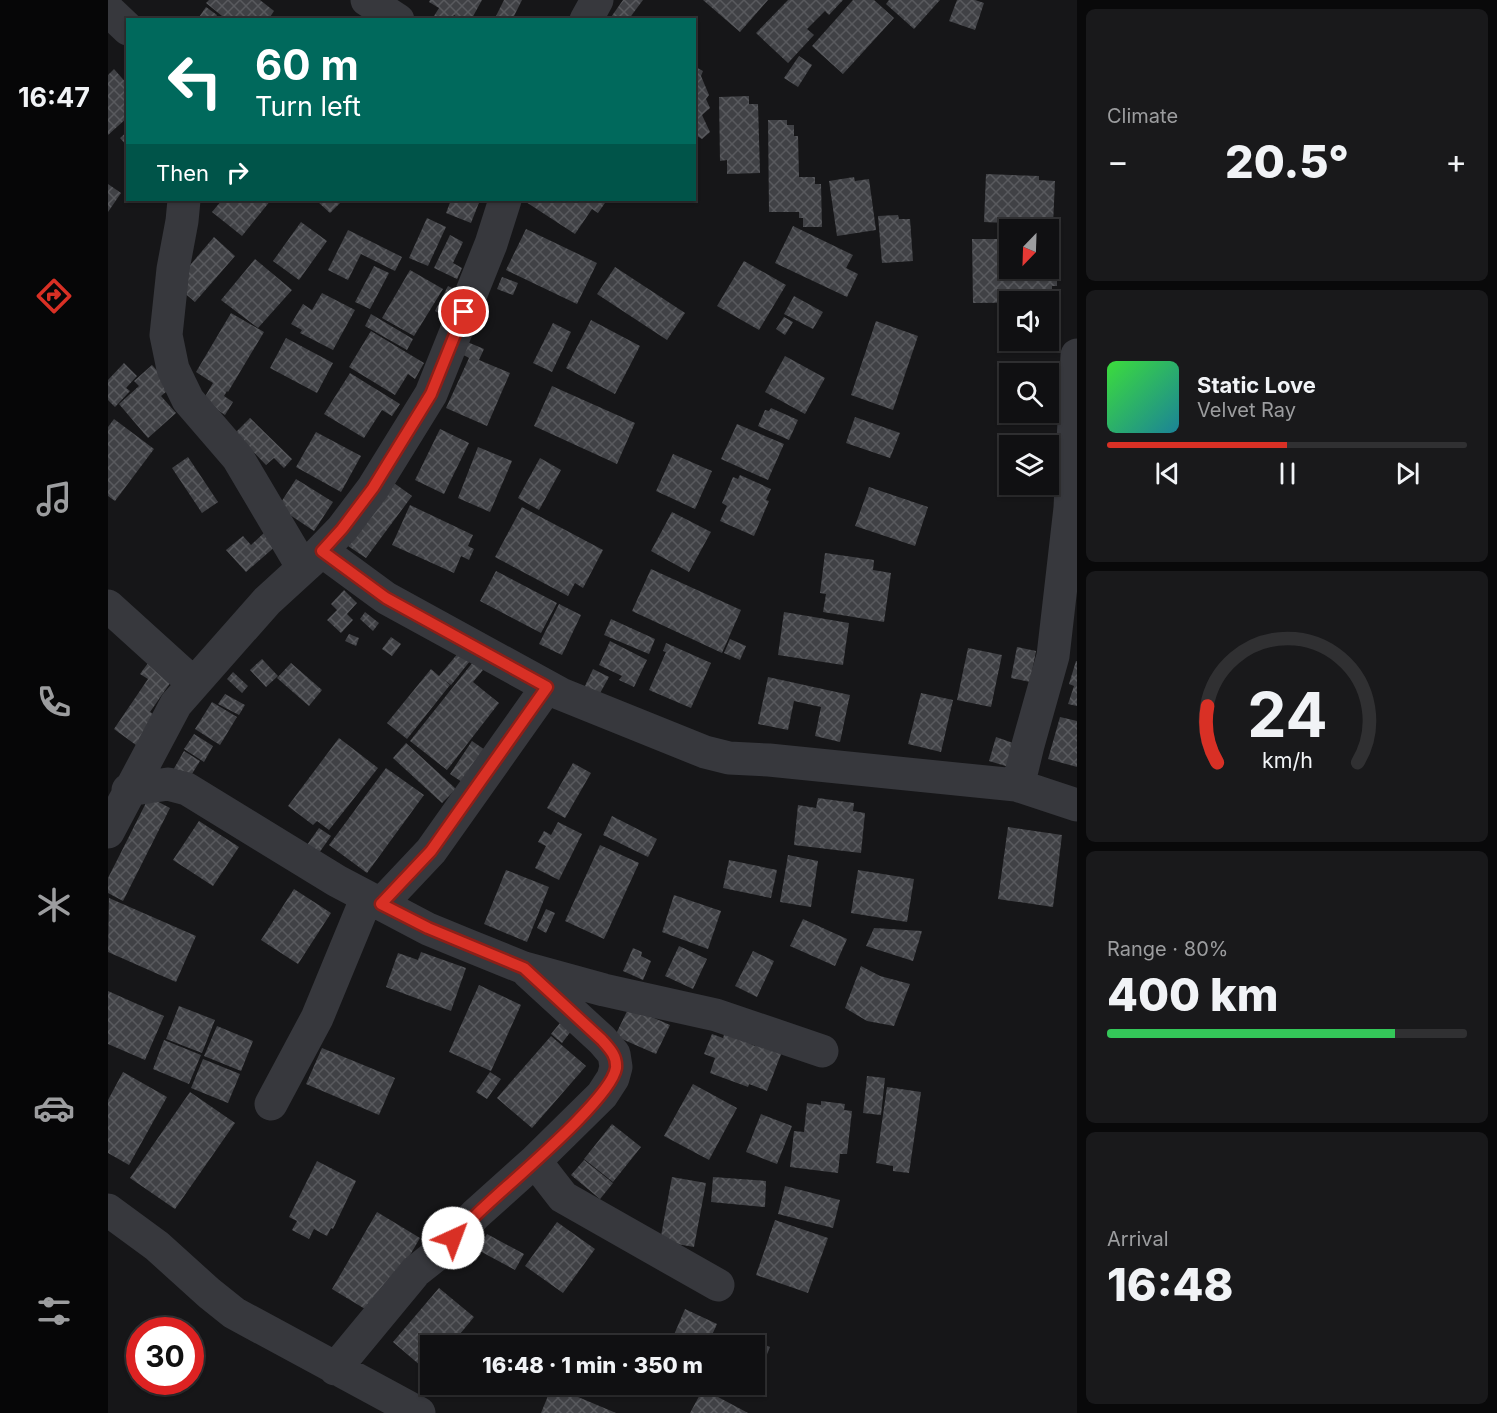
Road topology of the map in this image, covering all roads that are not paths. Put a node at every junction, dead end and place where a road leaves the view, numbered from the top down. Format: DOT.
graph roads {
  1 [pos="366,0"];
  2 [pos="597,0"];
  3 [pos="108,10"];
  4 [pos="395,18"];
  5 [pos="587,18"];
  6 [pos="126,27"];
  7 [pos="184,201"];
  8 [pos="505,201"];
  9 [pos="1077,356"];
  10 [pos="312,560"];
  11 [pos="108,606"];
  12 [pos="193,683"];
  13 [pos="547,687"];
  14 [pos="1016,785"];
  15 [pos="128,790"];
  16 [pos="1077,805"];
  17 [pos="108,832"];
  18 [pos="374,900"];
  19 [pos="524,968"];
  20 [pos="822,1051"];
  21 [pos="271,1104"];
  22 [pos="535,1161"];
  23 [pos="108,1210"];
  24 [pos="718,1286"];
  25 [pos="335,1369"];
  26 [pos="419,1413"];
  1 -- 4 [label="street"];
  2 -- 5 [label="street"];
  3 -- 6 [label="street"];
  7 -- 10 [label="street"];
  8 -- 10 [label="street"];
  9 -- 14 [label="street"];
  10 -- 12 [label="street"];
  10 -- 13 [label="street"];
  11 -- 12 [label="street"];
  12 -- 15 [label="street"];
  13 -- 14 [label="street"];
  13 -- 18 [label="street"];
  14 -- 16 [label="street"];
  15 -- 17 [label="street"];
  15 -- 18 [label="street"];
  18 -- 19 [label="street"];
  18 -- 21 [label="street"];
  19 -- 20 [label="street"];
  19 -- 22 [label="street"];
  22 -- 24 [label="street"];
  22 -- 25 [label="street"];
  23 -- 25 [label="street"];
  25 -- 26 [label="street"];
}
